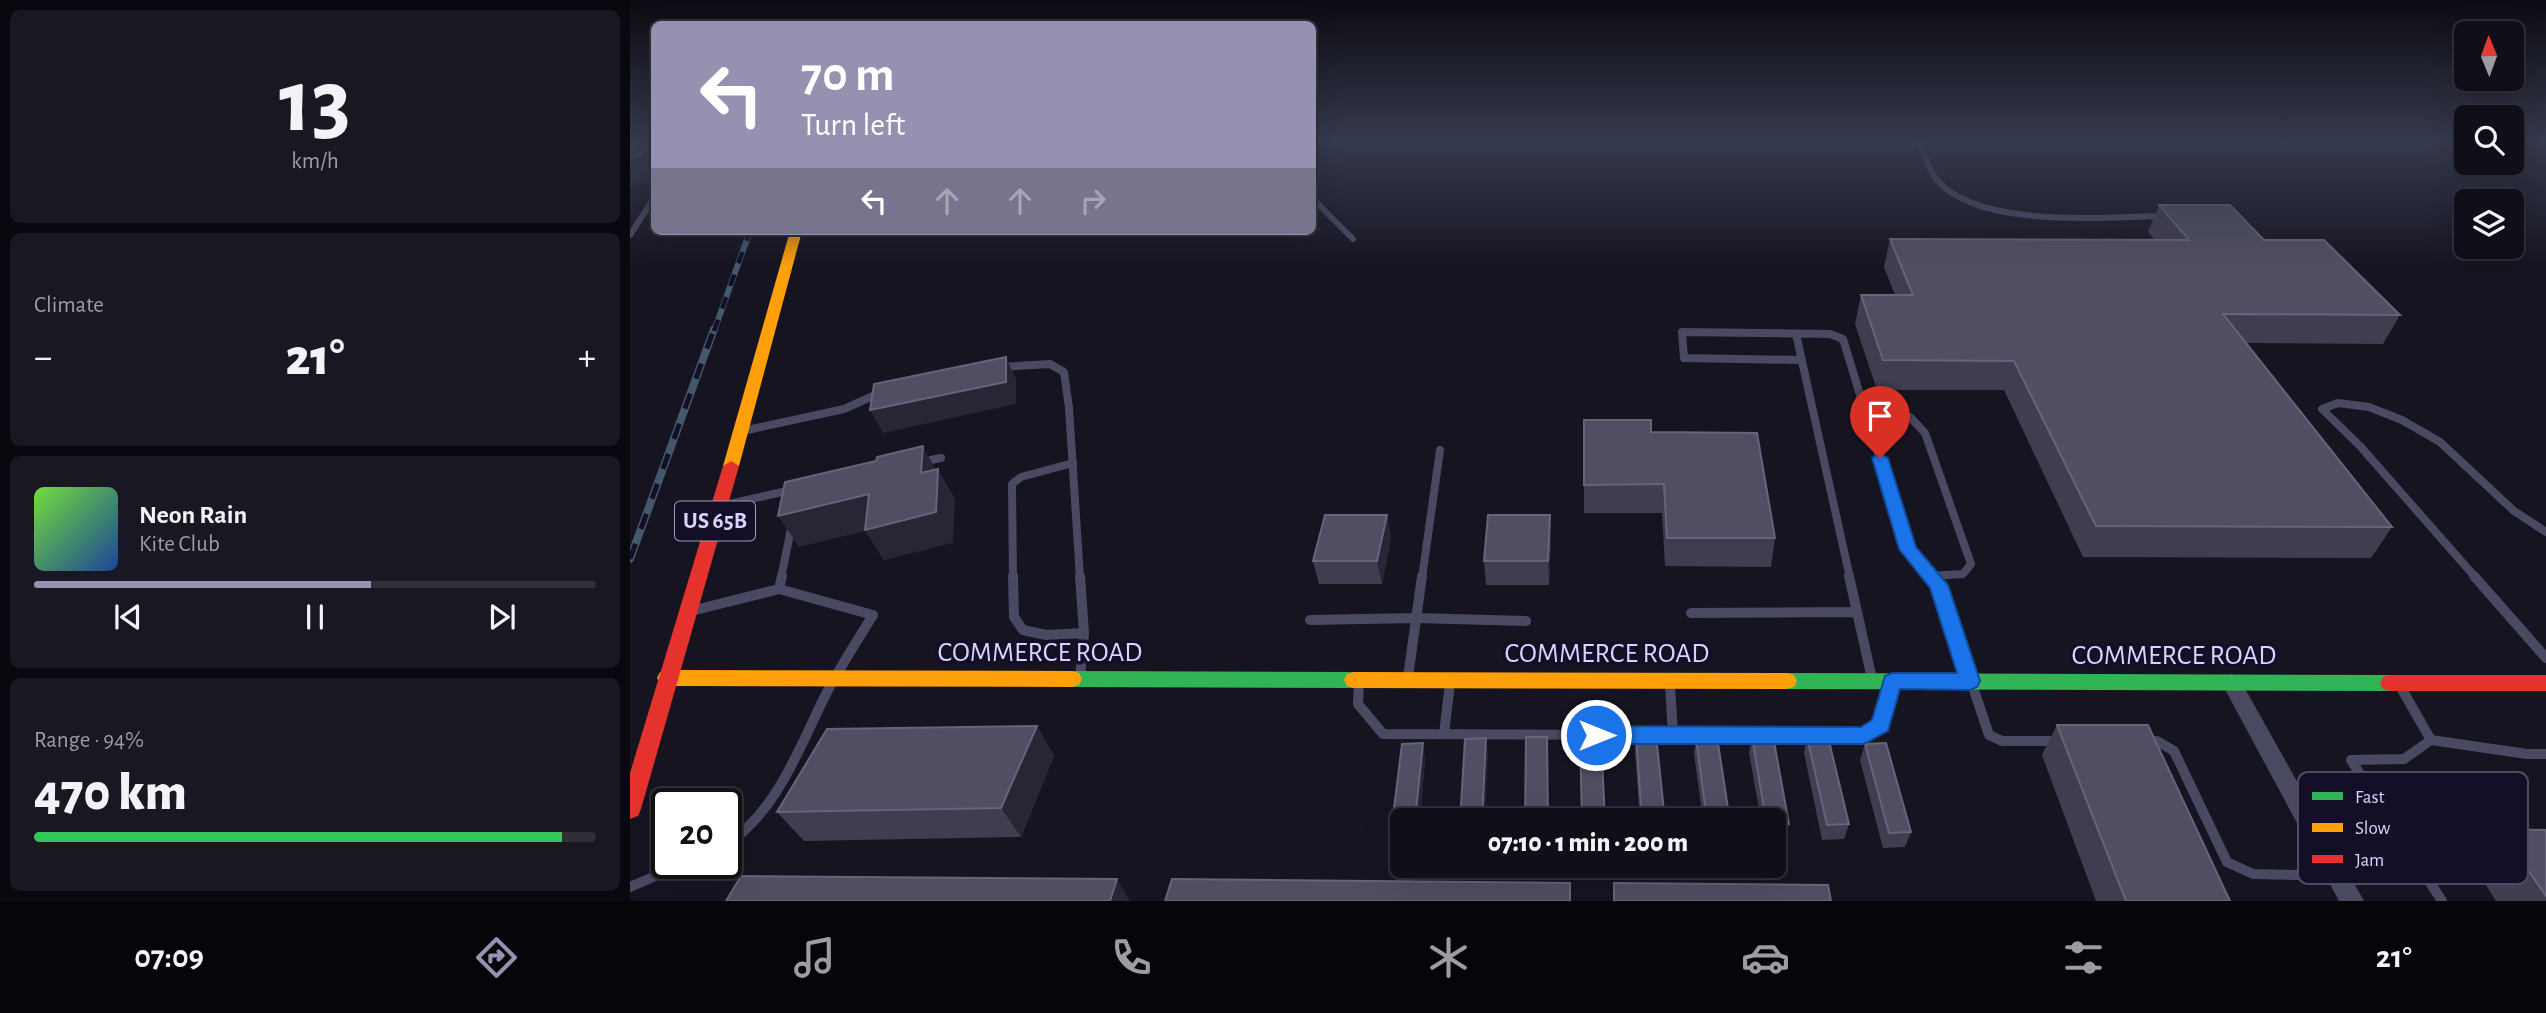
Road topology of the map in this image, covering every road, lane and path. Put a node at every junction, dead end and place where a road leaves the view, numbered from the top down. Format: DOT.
graph roads {
  1 [pos="1940,183"];
  2 [pos="1316,202"];
  3 [pos="651,203"];
  4 [pos="2179,216"];
  5 [pos="630,235"];
  6 [pos="795,235"];
  7 [pos="1353,239"];
  8 [pos="1796,334"];
  9 [pos="1802,360"];
  10 [pos="991,368"];
  11 [pos="898,388"];
  12 [pos="1866,413"];
  13 [pos="740,432"];
  14 [pos="1440,450"];
  15 [pos="941,458"];
  16 [pos="1073,463"];
  17 [pos="915,464"];
  18 [pos="796,501"];
  19 [pos="719,507"];
  20 [pos="794,514"];
  21 [pos="2546,531"];
  22 [pos="1930,576"];
  23 [pos="779,589"];
  24 [pos="687,612"];
  25 [pos="1857,612"];
  26 [pos="1692,613"];
  27 [pos="1416,618"];
  28 [pos="1310,620"];
  29 [pos="1526,621"];
  30 [pos="1084,633"];
  31 [pos="2546,657"];
  32 [pos="667,678"];
  33 [pos="834,678"];
  34 [pos="1080,679"];
  35 [pos="1359,680"];
  36 [pos="1407,680"];
  37 [pos="1450,680"];
  38 [pos="1669,681"];
  39 [pos="1872,681"];
  40 [pos="1892,681"];
  41 [pos="1970,681"];
  42 [pos="2231,682"];
  43 [pos="2398,682"];
  44 [pos="2546,683"];
  45 [pos="1444,734"];
  46 [pos="1673,735"];
  47 [pos="2431,740"];
  48 [pos="2067,741"];
  49 [pos="2132,741"];
  50 [pos="2546,754"];
  51 [pos="2359,772"];
  52 [pos="2298,803"];
  53 [pos="630,809"];
  54 [pos="742,831"];
  55 [pos="2298,875"];
  56 [pos="651,878"];
  57 [pos="2342,884"];
  58 [pos="2431,884"];
  59 [pos="630,887"];
  60 [pos="2352,901"];
  61 [pos="2442,901"];
  1 -- 4 [label="lane"];
  2 -- 7 [label="lane"];
  3 -- 5 [label="lane"];
  6 -- 13 [label="street, US 65B"];
  8 -- 9 [label="lane"];
  8 -- 9 [label="lane"];
  8 -- 12 [label="lane"];
  9 -- 25 [label="lane"];
  10 -- 16 [label="lane"];
  11 -- 13 [label="lane"];
  12 -- 22 [label="lane"];
  12 -- 22 [label="lane"];
  13 -- 19 [label="street, US 65B"];
  14 -- 27 [label="lane"];
  15 -- 17 [label="lane"];
  16 -- 30 [label="lane"];
  16 -- 30 [label="lane"];
  18 -- 19 [label="lane"];
  19 -- 24 [label="street, US 65B"];
  20 -- 23 [label="lane"];
  21 -- 31 [label="lane"];
  22 -- 41 [label="lane"];
  23 -- 24 [label="lane"];
  23 -- 33 [label="lane"];
  24 -- 32 [label="street, US 65B"];
  25 -- 26 [label="lane"];
  25 -- 39 [label="lane"];
  27 -- 28 [label="lane"];
  27 -- 29 [label="lane"];
  27 -- 36 [label="lane"];
  30 -- 34 [label="lane"];
  32 -- 33 [label="street, COMMERCE ROAD"];
  32 -- 53 [label="street, US 65B"];
  33 -- 34 [label="street, COMMERCE ROAD"];
  33 -- 54 [label="lane"];
  34 -- 35 [label="street, COMMERCE ROAD"];
  35 -- 36 [label="street, COMMERCE ROAD"];
  35 -- 45 [label="lane"];
  36 -- 37 [label="street, COMMERCE ROAD"];
  37 -- 38 [label="street, COMMERCE ROAD"];
  37 -- 45 [label="lane"];
  38 -- 39 [label="street, COMMERCE ROAD"];
  38 -- 46 [label="lane"];
  39 -- 40 [label="street, COMMERCE ROAD"];
  40 -- 41 [label="street, COMMERCE ROAD"];
  40 -- 46 [label="lane"];
  41 -- 42 [label="street, COMMERCE ROAD"];
  41 -- 48 [label="lane"];
  42 -- 43 [label="street, COMMERCE ROAD"];
  42 -- 52 [label="street"];
  43 -- 44 [label="street, COMMERCE ROAD"];
  43 -- 47 [label="lane"];
  45 -- 46 [label="lane"];
  47 -- 50 [label="lane"];
  47 -- 51 [label="lane"];
  49 -- 55 [label="lane"];
  56 -- 59 [label="lane"];
  57 -- 60 [label="street"];
  58 -- 61 [label="lane"];
}
